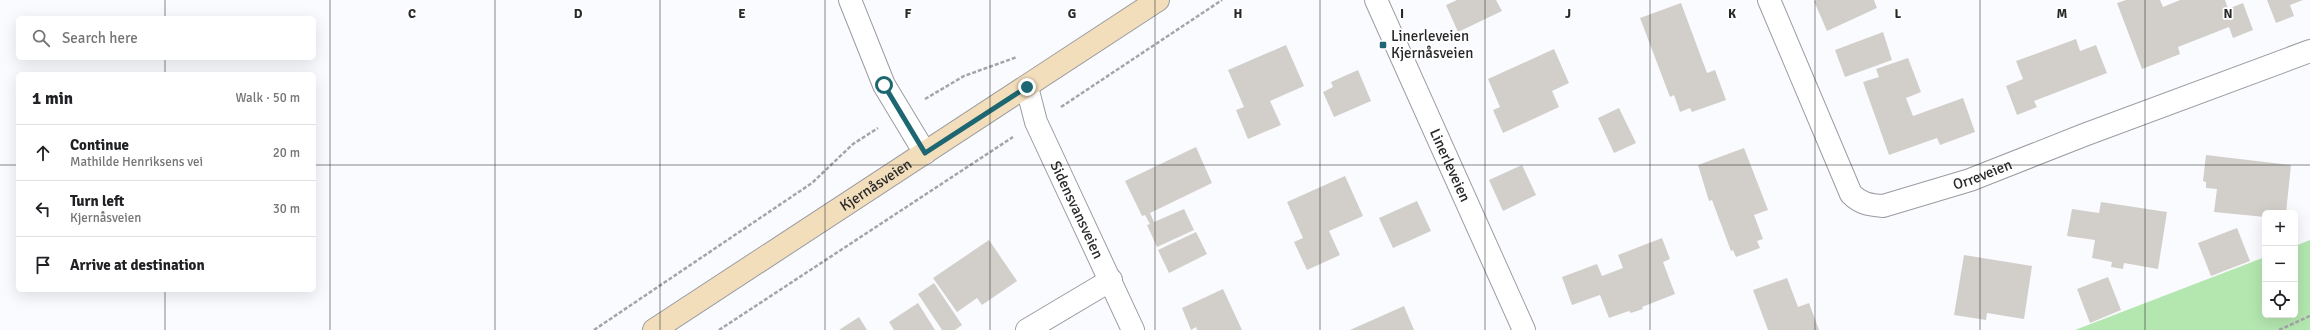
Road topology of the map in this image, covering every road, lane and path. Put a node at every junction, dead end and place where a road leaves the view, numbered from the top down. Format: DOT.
graph roads {
  1 [pos="850,0"];
  2 [pos="1158,0"];
  3 [pos="1222,0"];
  4 [pos="1376,0"];
  5 [pos="1769,0"];
  6 [pos="2310,51"];
  7 [pos="1020,56"];
  8 [pos="1027,87"];
  9 [pos="920,102"];
  10 [pos="1036,122"];
  11 [pos="879,127"];
  12 [pos="925,153"];
  13 [pos="1111,280"];
  14 [pos="2310,316"];
  15 [pos="594,330"];
  16 [pos="654,330"];
  17 [pos="719,330"];
  18 [pos="1027,330"];
  19 [pos="1133,330"];
  20 [pos="1524,330"];
  21 [pos="2279,330"];
  1 -- 12 [label="street"];
  2 -- 8 [label="main road, Kjernåsveien"];
  3 -- 10 [label="path"];
  4 -- 20 [label="street, Linerleveien"];
  5 -- 6 [label="street, Orreveien"];
  7 -- 9 [label="path"];
  8 -- 10 [label="street, Sidensvansveien"];
  8 -- 12 [label="main road, Kjernåsveien"];
  10 -- 13 [label="street, Sidensvansveien"];
  10 -- 17 [label="path"];
  11 -- 15 [label="path"];
  12 -- 16 [label="main road, Kjernåsveien"];
  13 -- 18 [label="street"];
  13 -- 19 [label="street, Sidensvansveien"];
  14 -- 21 [label="path"];
}
